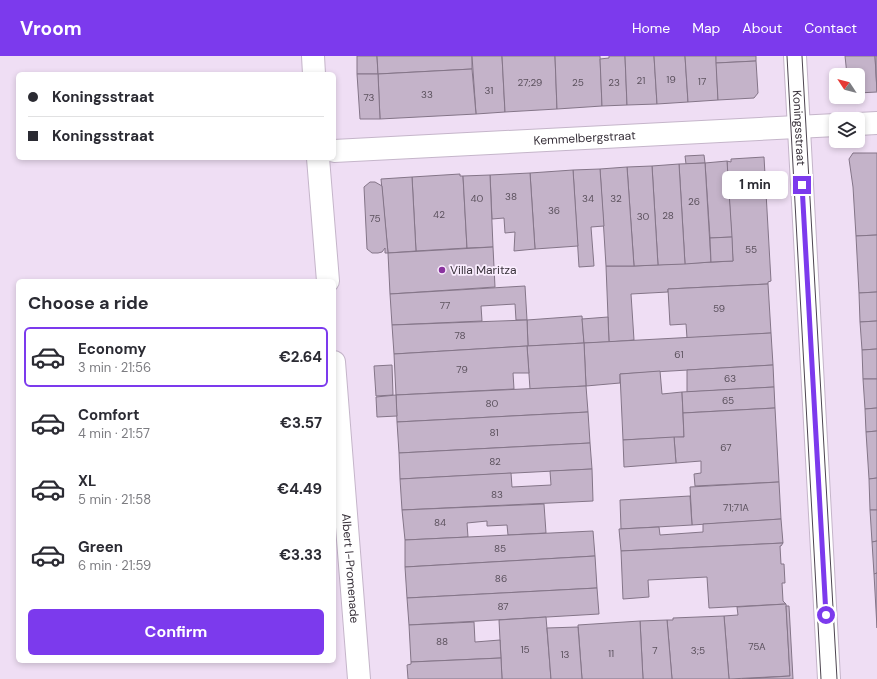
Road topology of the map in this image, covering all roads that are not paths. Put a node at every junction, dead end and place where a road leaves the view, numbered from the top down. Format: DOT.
graph roads {
  1 [pos="313,56"];
  2 [pos="795,56"];
  3 [pos="314,72"];
  4 [pos="877,123"];
  5 [pos="865,124"];
  6 [pos="829,125"];
  7 [pos="798,126"];
  8 [pos="336,151"];
  9 [pos="318,160"];
  10 [pos="328,279"];
  11 [pos="336,387"];
  12 [pos="359,679"];
  13 [pos="829,679"];
  1 -- 3 [label="street"];
  2 -- 7 [label="street, Koningsstraat"];
  4 -- 5 [label="street"];
  6 -- 7 [label="street, Kemmelbergstraat"];
  7 -- 8 [label="street, Kemmelbergstraat"];
  7 -- 13 [label="street, Koningsstraat"];
  9 -- 10 [label="street"];
  11 -- 12 [label="street, Albert I-Promenade"];
}
